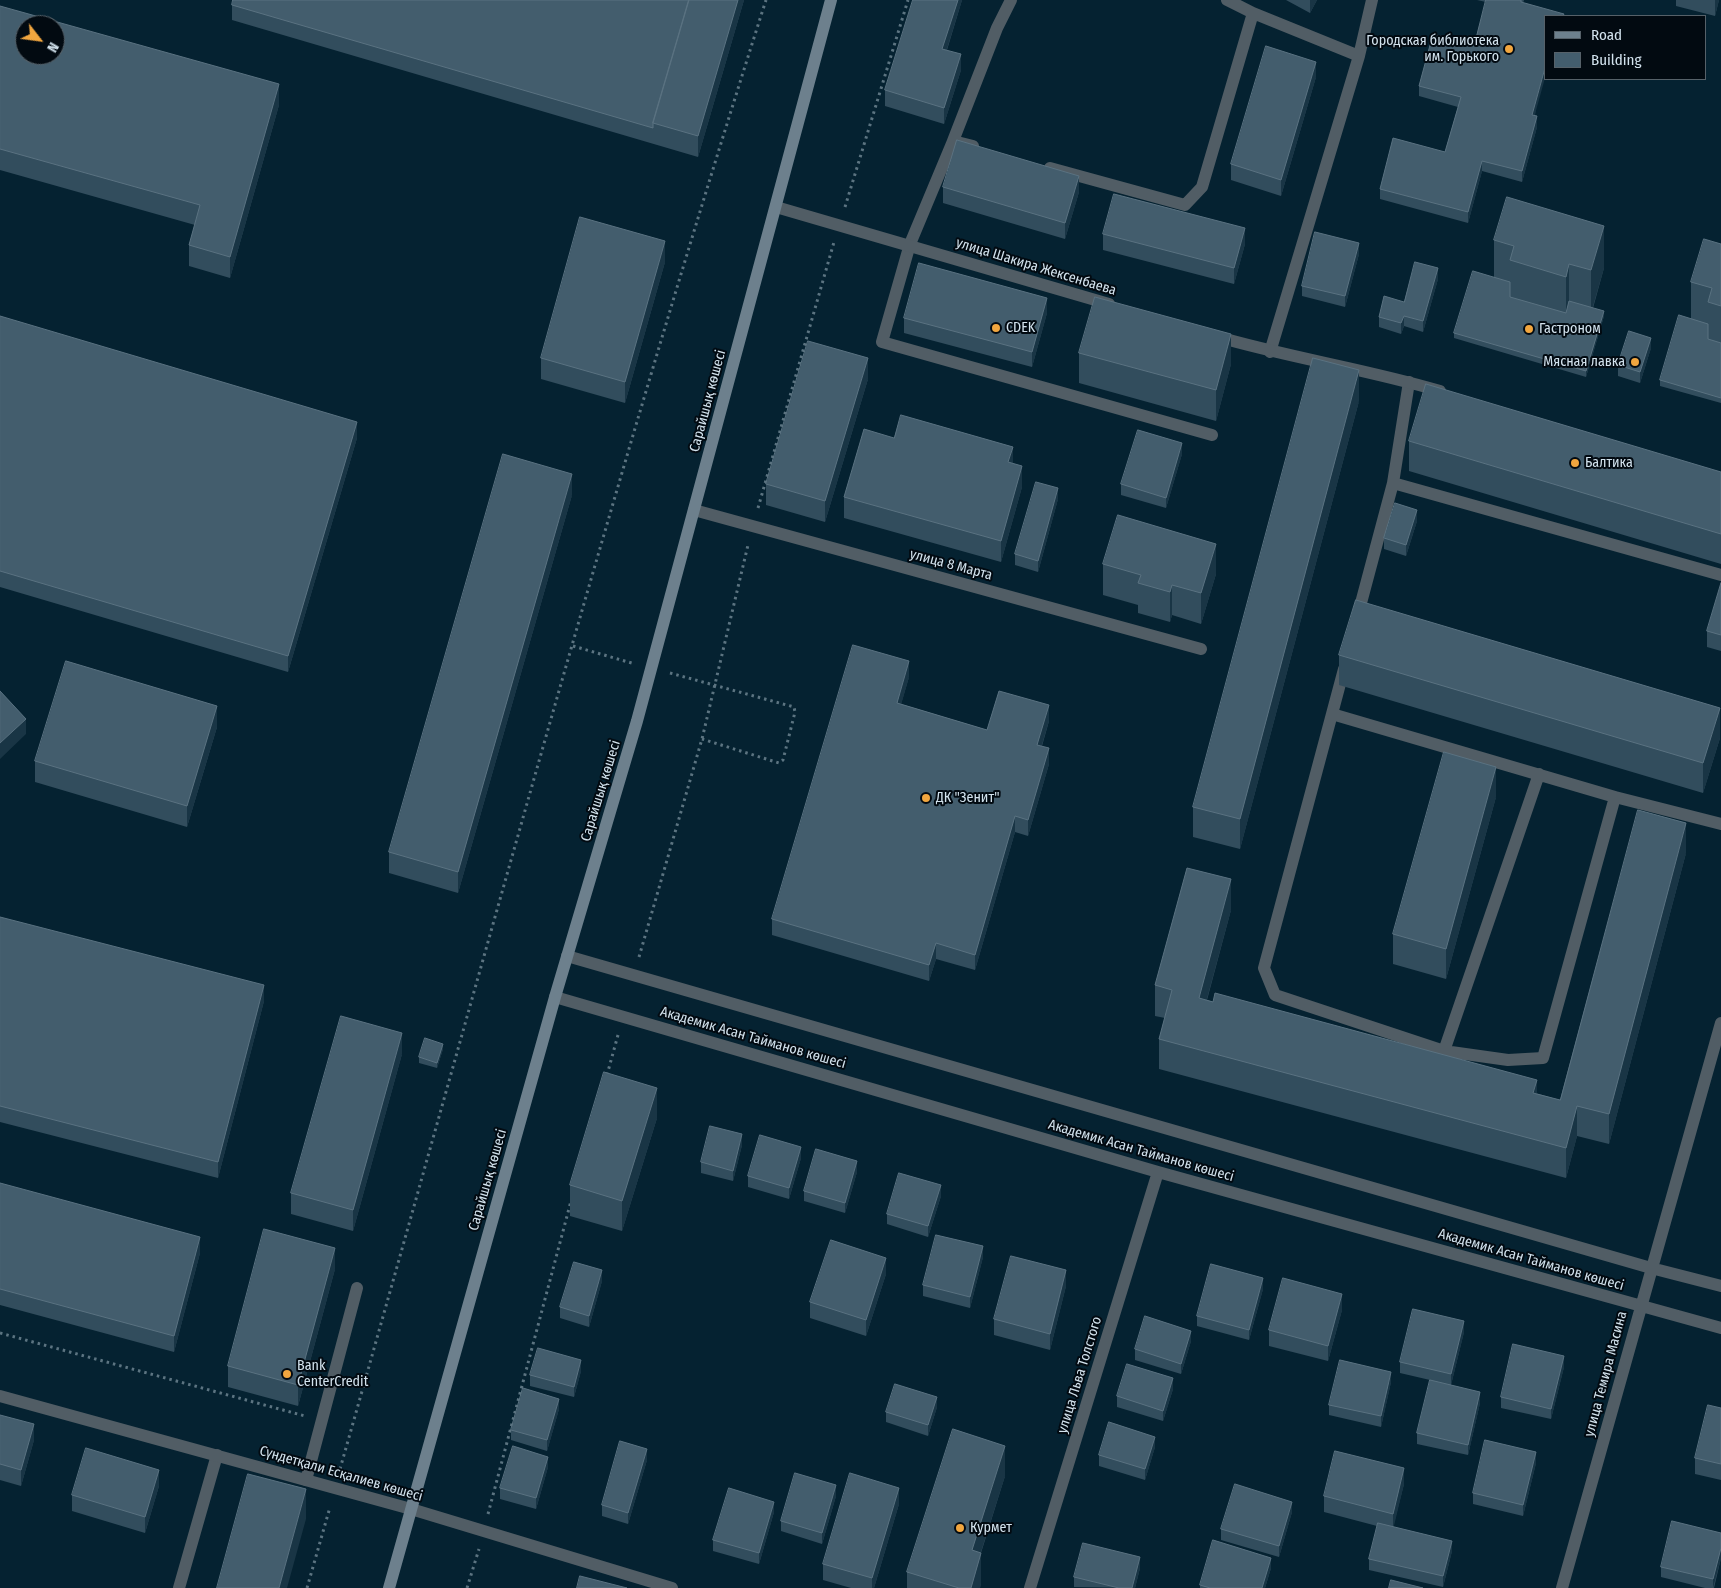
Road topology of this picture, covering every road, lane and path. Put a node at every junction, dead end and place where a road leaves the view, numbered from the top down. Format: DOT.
graph roads {
  1 [pos="766,0"];
  2 [pos="831,0"];
  3 [pos="908,0"];
  4 [pos="1011,0"];
  5 [pos="1227,0"];
  6 [pos="1372,0"];
  7 [pos="1253,13"];
  8 [pos="1359,56"];
  9 [pos="952,141"];
  10 [pos="990,151"];
  11 [pos="1036,164"];
  12 [pos="776,207"];
  13 [pos="839,224"];
  14 [pos="910,244"];
  15 [pos="1118,307"];
  16 [pos="1204,332"];
  17 [pos="1270,352"];
  18 [pos="1409,382"];
  19 [pos="1456,396"];
  20 [pos="1212,435"];
  21 [pos="1393,483"];
  22 [pos="694,510"];
  23 [pos="752,526"];
  24 [pos="1721,575"];
  25 [pos="1355,627"];
  26 [pos="573,646"];
  27 [pos="1200,649"];
  28 [pos="1347,656"];
  29 [pos="652,668"];
  30 [pos="716,686"];
  31 [pos="1332,714"];
  32 [pos="702,739"];
  33 [pos="1539,774"];
  34 [pos="1615,797"];
  35 [pos="1721,824"];
  36 [pos="567,956"];
  37 [pos="634,974"];
  38 [pos="555,997"];
  39 [pos="624,1016"];
  40 [pos="1721,1023"];
  41 [pos="1444,1051"];
  42 [pos="606,1080"];
  43 [pos="1158,1172"];
  44 [pos="571,1200"];
  45 [pos="1651,1268"];
  46 [pos="1721,1286"];
  47 [pos="357,1288"];
  48 [pos="1640,1306"];
  49 [pos="1721,1328"];
  50 [pos="0,1333"];
  51 [pos="0,1396"];
  52 [pos="322,1421"];
  53 [pos="217,1455"];
  54 [pos="306,1480"];
  55 [pos="335,1488"];
  56 [pos="411,1509"];
  57 [pos="484,1531"];
  58 [pos="179,1588"];
  59 [pos="307,1588"];
  60 [pos="389,1588"];
  61 [pos="467,1588"];
  62 [pos="672,1588"];
  63 [pos="1030,1588"];
  64 [pos="1562,1588"];
  1 -- 26 [label="path"];
  2 -- 12 [label="street, Сарайшық көшесі"];
  3 -- 13 [label="path"];
  4 -- 9 [label="street"];
  5 -- 7 [label="street"];
  6 -- 8 [label="street"];
  7 -- 8 [label="street"];
  7 -- 11 [label="street"];
  8 -- 17 [label="street"];
  9 -- 10 [label="street"];
  9 -- 14 [label="street"];
  12 -- 13 [label="street, улица Шакира Жексенбаева"];
  12 -- 22 [label="street, Сарайшық көшесі"];
  13 -- 14 [label="street, улица Шакира Жексенбаева"];
  13 -- 23 [label="path"];
  14 -- 15 [label="street, улица Шакира Жексенбаева"];
  14 -- 20 [label="street"];
  16 -- 17 [label="street"];
  17 -- 18 [label="street"];
  18 -- 19 [label="street"];
  18 -- 21 [label="street"];
  21 -- 24 [label="street"];
  21 -- 25 [label="street"];
  22 -- 23 [label="street, улица 8 Марта"];
  22 -- 29 [label="street, Сарайшық көшесі"];
  23 -- 27 [label="street, улица 8 Марта"];
  23 -- 30 [label="path"];
  26 -- 29 [label="path"];
  26 -- 55 [label="path"];
  28 -- 31 [label="street"];
  29 -- 30 [label="path"];
  29 -- 36 [label="street, Сарайшық көшесі"];
  30 -- 32 [label="path"];
  30 -- 32 [label="path"];
  31 -- 33 [label="street"];
  31 -- 41 [label="street"];
  32 -- 37 [label="path"];
  33 -- 34 [label="street"];
  33 -- 41 [label="street"];
  34 -- 35 [label="street"];
  34 -- 41 [label="street"];
  36 -- 37 [label="street, Академик Асан Тайманов көшесі"];
  36 -- 38 [label="street, Сарайшық көшесі"];
  37 -- 45 [label="street, Академик Асан Тайманов көшесі"];
  38 -- 39 [label="street, Академик Асан Тайманов көшесі"];
  38 -- 56 [label="street, Сарайшық көшесі"];
  39 -- 42 [label="path"];
  39 -- 43 [label="street, Академик Асан Тайманов көшесі"];
  40 -- 45 [label="street, улица Темира Масина"];
  43 -- 48 [label="street, Академик Асан Тайманов көшесі"];
  43 -- 63 [label="street, улица Льва Толстого"];
  44 -- 57 [label="path"];
  45 -- 46 [label="street, Академик Асан Тайманов көшесі"];
  45 -- 48 [label="street, улица Темира Масина"];
  47 -- 52 [label="street"];
  48 -- 49 [label="street, Академик Асан Тайманов көшесі"];
  48 -- 64 [label="street, улица Темира Масина"];
  50 -- 52 [label="path"];
  51 -- 53 [label="street, Сүндетқали Есқалиев көшесі"];
  52 -- 54 [label="street"];
  53 -- 54 [label="street, Сүндетқали Есқалиев көшесі"];
  53 -- 58 [label="street"];
  54 -- 55 [label="street, Сүндетқали Есқалиев көшесі"];
  55 -- 56 [label="street, Сүндетқали Есқалиев көшесі"];
  55 -- 59 [label="path"];
  56 -- 57 [label="street, Сүндетқали Есқалиев көшесі"];
  56 -- 60 [label="street, Сарайшық көшесі"];
  57 -- 61 [label="path"];
  57 -- 62 [label="street, Сүндетқали Есқалиев көшесі"];
}
